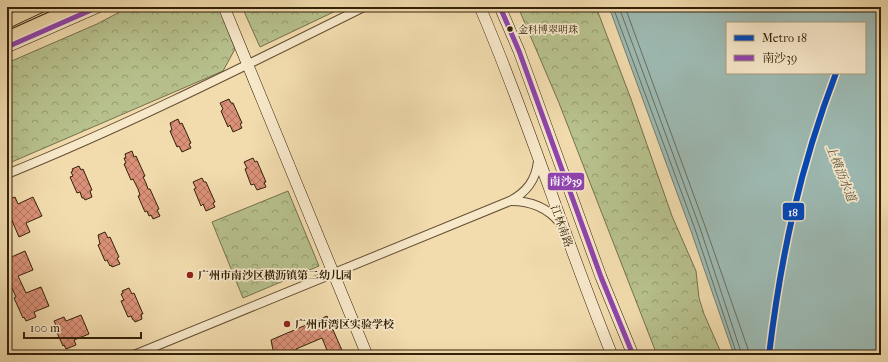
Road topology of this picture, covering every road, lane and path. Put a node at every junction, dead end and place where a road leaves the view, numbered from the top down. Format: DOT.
graph roads {
  1 [pos="39,7"];
  2 [pos="76,7"];
  3 [pos="98,7"];
  4 [pos="224,7"];
  5 [pos="364,7"];
  6 [pos="480,7"];
  7 [pos="500,7"];
  8 [pos="7,22"];
  9 [pos="7,38"];
  10 [pos="7,46"];
  11 [pos="248,64"];
  12 [pos="538,161"];
  13 [pos="7,174"];
  14 [pos="510,201"];
  15 [pos="562,226"];
  16 [pos="333,273"];
  17 [pos="134,355"];
  18 [pos="367,355"];
  19 [pos="612,355"];
  20 [pos="633,355"];
  1 -- 8 [label="main road"];
  2 -- 9 [label="main road"];
  3 -- 10 [label="main road"];
  4 -- 11 [label="main road"];
  5 -- 11 [label="street"];
  6 -- 12 [label="main road, 江林南路"];
  7 -- 20 [label="main road, 江林南路"];
  11 -- 13 [label="street"];
  11 -- 16 [label="main road"];
  12 -- 14 [label="street"];
  12 -- 15 [label="main road, 江林南路"];
  14 -- 15 [label="street"];
  14 -- 16 [label="street"];
  15 -- 19 [label="main road, 江林南路"];
  16 -- 17 [label="street"];
  16 -- 18 [label="main road"];
}
